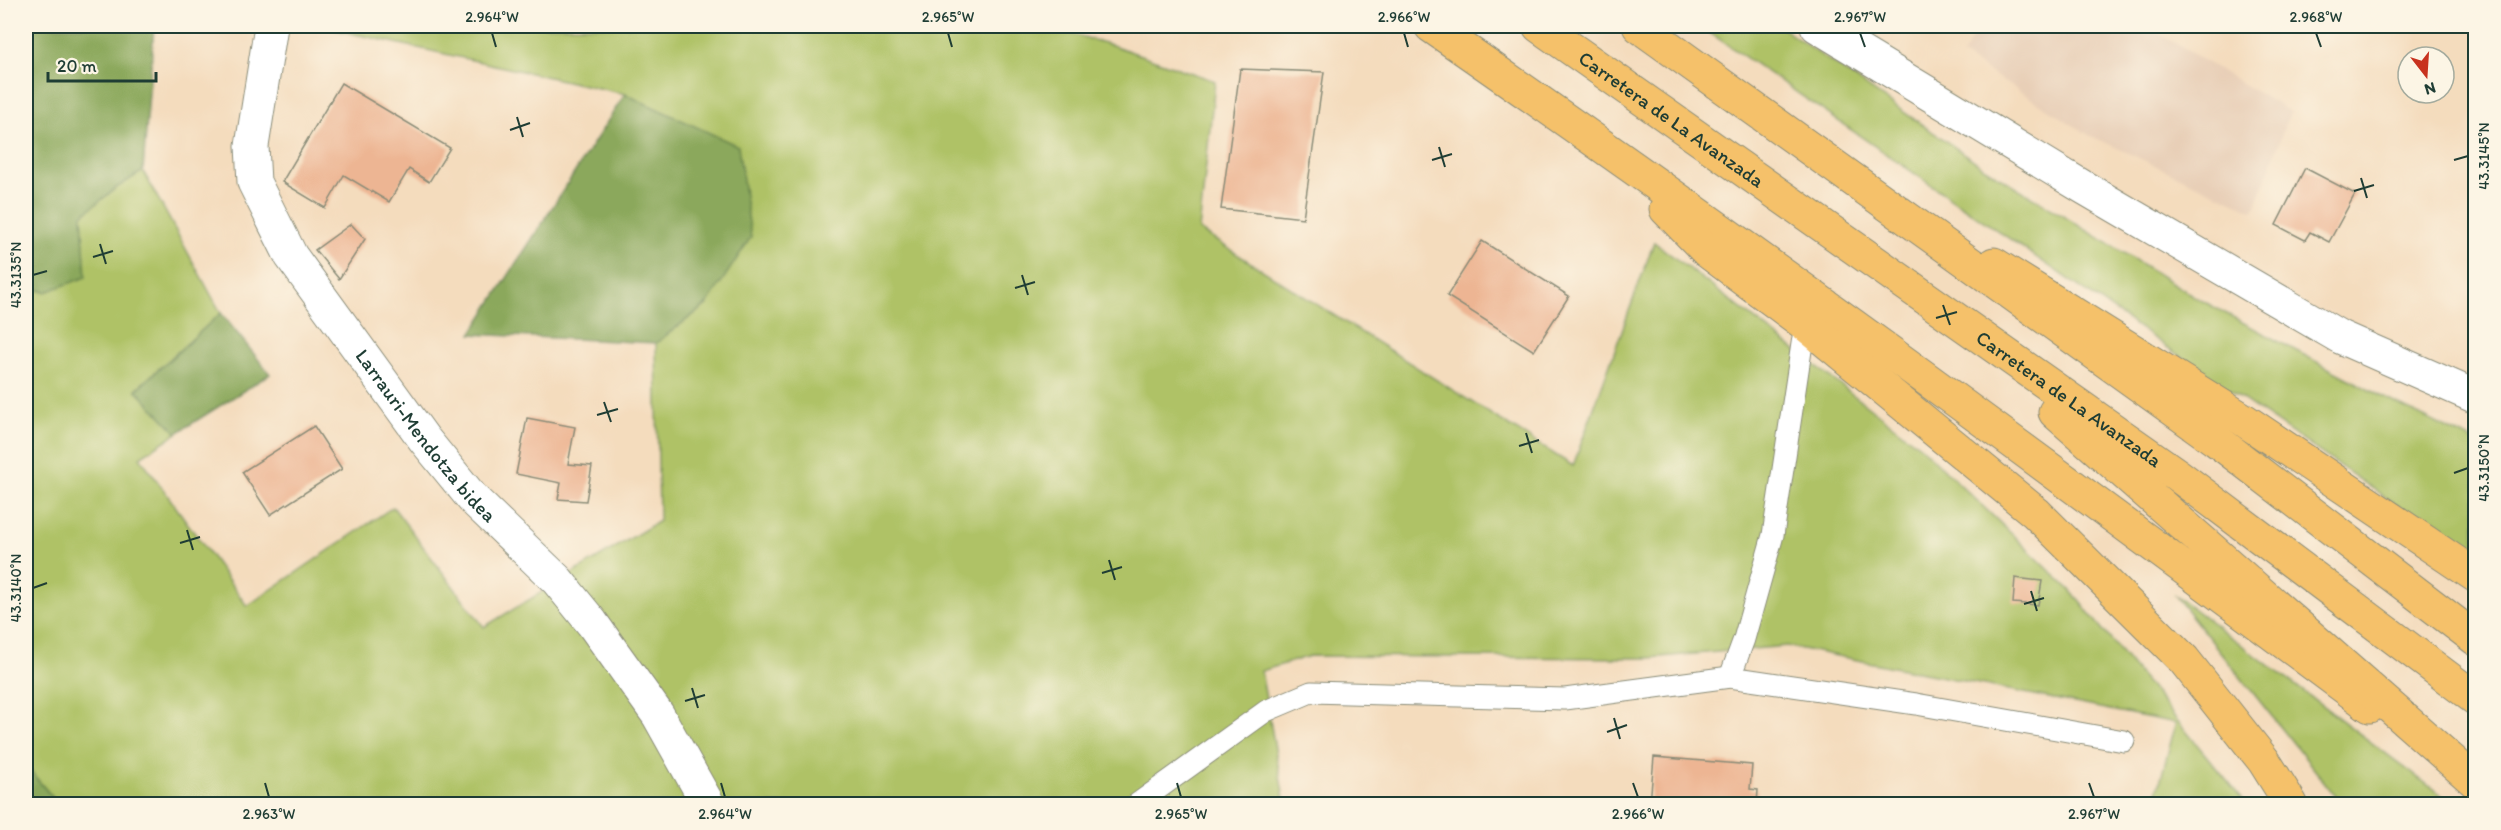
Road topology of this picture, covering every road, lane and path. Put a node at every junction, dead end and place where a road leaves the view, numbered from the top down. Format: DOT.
graph roads {
  1 [pos="271,26"];
  2 [pos="1431,26"];
  3 [pos="1539,26"];
  4 [pos="1639,26"];
  5 [pos="1817,26"];
  6 [pos="1749,103"];
  7 [pos="1597,140"];
  8 [pos="1928,300"];
  9 [pos="1805,324"];
  10 [pos="2475,397"];
  11 [pos="2475,576"];
  12 [pos="2475,639"];
  13 [pos="1730,677"];
  14 [pos="2475,699"];
  15 [pos="2124,741"];
  16 [pos="2264,760"];
  17 [pos="2475,783"];
  18 [pos="708,804"];
  19 [pos="1137,804"];
  20 [pos="2291,804"];
  21 [pos="2311,804"];
  1 -- 18 [label="street, Larrauri-Mendotza bidea"];
  2 -- 7 [label="main road"];
  3 -- 8 [label="main road, Carretera de La Avanzada"];
  4 -- 6 [label="main road"];
  5 -- 10 [label="street"];
  6 -- 11 [label="main road"];
  6 -- 12 [label="main road"];
  7 -- 9 [label="main road"];
  7 -- 17 [label="main road"];
  8 -- 14 [label="main road, Carretera de La Avanzada"];
  8 -- 17 [label="main road"];
  9 -- 13 [label="lane"];
  9 -- 16 [label="main road"];
  13 -- 15 [label="lane"];
  13 -- 19 [label="lane"];
  16 -- 20 [label="main road"];
  16 -- 21 [label="main road"];
}
